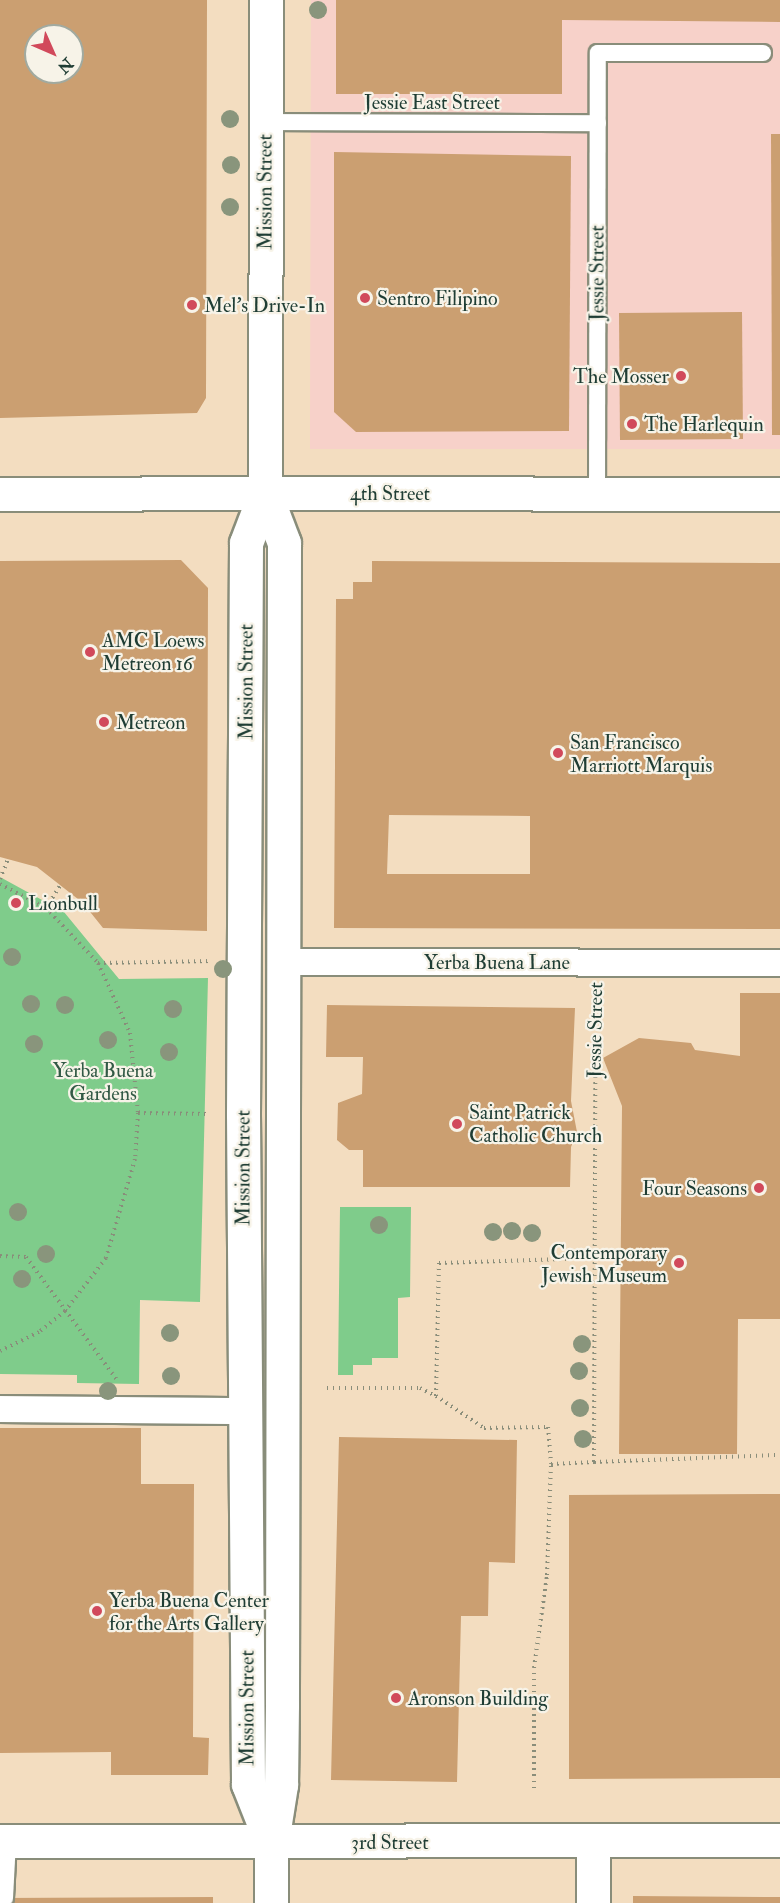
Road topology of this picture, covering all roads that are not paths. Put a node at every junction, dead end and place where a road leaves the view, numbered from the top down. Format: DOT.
graph roads {
  1 [pos="266,0"];
  2 [pos="762,53"];
  3 [pos="265,122"];
  4 [pos="598,123"];
  5 [pos="264,493"];
  6 [pos="0,494"];
  7 [pos="597,494"];
  8 [pos="780,494"];
  9 [pos="286,962"];
  10 [pos="780,963"];
  11 [pos="0,1409"];
  12 [pos="246,1411"];
  13 [pos="780,1840"];
  14 [pos="4,1841"];
  15 [pos="593,1841"];
  16 [pos="272,1842"];
  17 [pos="5,1898"];
  18 [pos="271,1903"];
  19 [pos="592,1903"];
  1 -- 3 [label="main road, Mission Street"];
  2 -- 4 [label="lane, Jessie Street"];
  3 -- 4 [label="lane, Jessie East Street"];
  3 -- 5 [label="main road, Mission Street"];
  4 -- 7 [label="lane, Jessie Street"];
  5 -- 6 [label="main road, 4th Street"];
  5 -- 7 [label="main road, 4th Street"];
  5 -- 9 [label="main road, Mission Street"];
  5 -- 12 [label="main road, Mission Street"];
  7 -- 8 [label="main road, 4th Street"];
  9 -- 10 [label="street, Yerba Buena Lane"];
  9 -- 16 [label="main road, Mission Street"];
  11 -- 12 [label="street"];
  12 -- 16 [label="main road, Mission Street"];
  13 -- 15 [label="main road, 3rd Street"];
  14 -- 16 [label="main road, 3rd Street"];
  14 -- 17 [label="lane"];
  15 -- 16 [label="main road, 3rd Street"];
  15 -- 19 [label="main road"];
  16 -- 18 [label="main road, Mission Street"];
}
